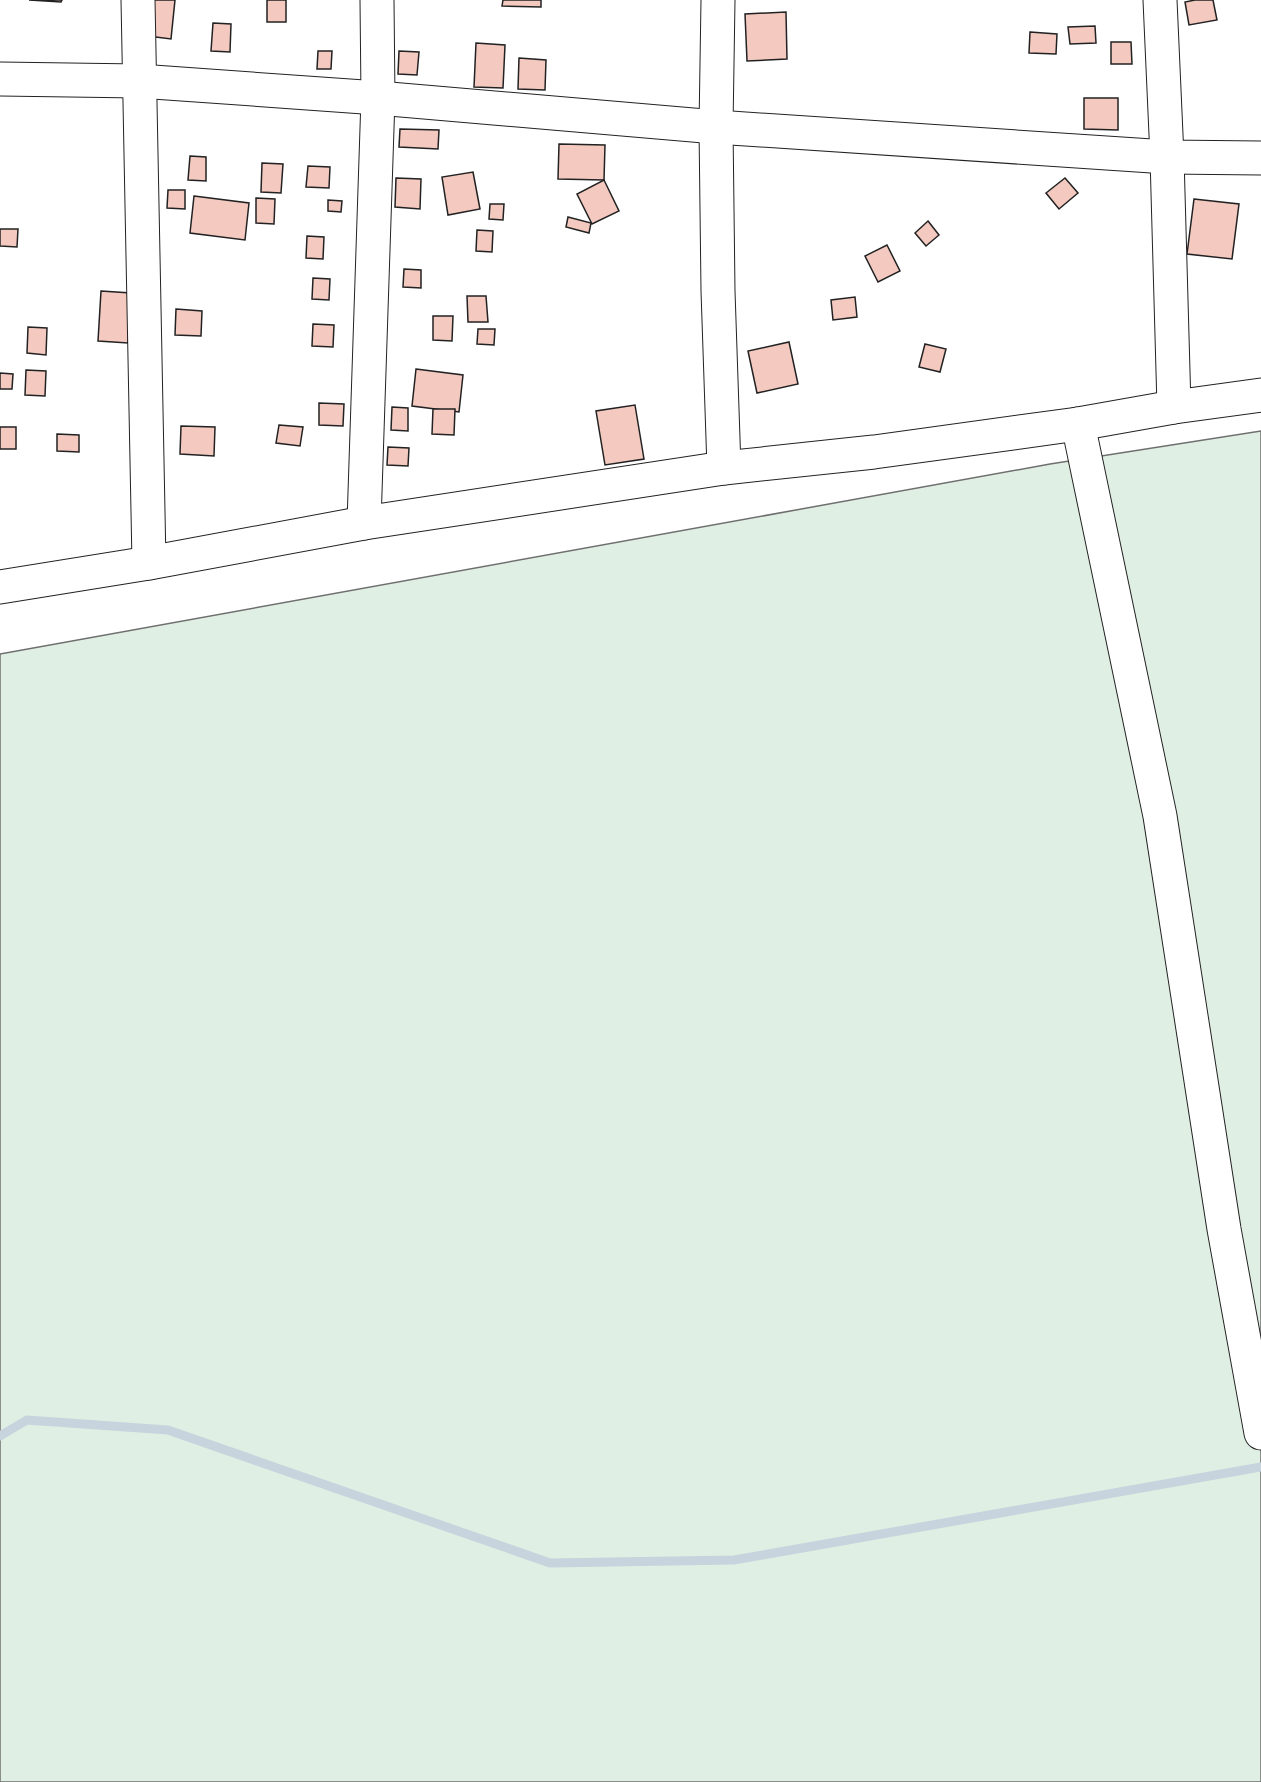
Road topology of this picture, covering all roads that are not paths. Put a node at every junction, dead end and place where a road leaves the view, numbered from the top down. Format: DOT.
graph roads {
  1 [pos="138,0"];
  2 [pos="377,0"];
  3 [pos="718,0"];
  4 [pos="1160,0"];
  5 [pos="0,79"];
  6 [pos="139,81"];
  7 [pos="378,98"];
  8 [pos="716,128"];
  9 [pos="1167,157"];
  10 [pos="1261,158"];
  11 [pos="1261,394"];
  12 [pos="1174,407"];
  13 [pos="1078,424"];
  14 [pos="724,468"];
  15 [pos="364,523"];
  16 [pos="149,563"];
  17 [pos="0,587"];
  18 [pos="1261,1433"];
  1 -- 6 [label="street"];
  2 -- 7 [label="street"];
  3 -- 8 [label="street"];
  4 -- 9 [label="street"];
  5 -- 6 [label="street"];
  6 -- 7 [label="street"];
  6 -- 16 [label="street"];
  7 -- 8 [label="street"];
  7 -- 15 [label="street"];
  8 -- 9 [label="street"];
  8 -- 14 [label="street"];
  9 -- 10 [label="street"];
  9 -- 12 [label="street"];
  11 -- 12 [label="street"];
  12 -- 13 [label="street"];
  13 -- 14 [label="street"];
  13 -- 18 [label="street"];
  14 -- 15 [label="street"];
  15 -- 16 [label="street"];
  16 -- 17 [label="street"];
}
